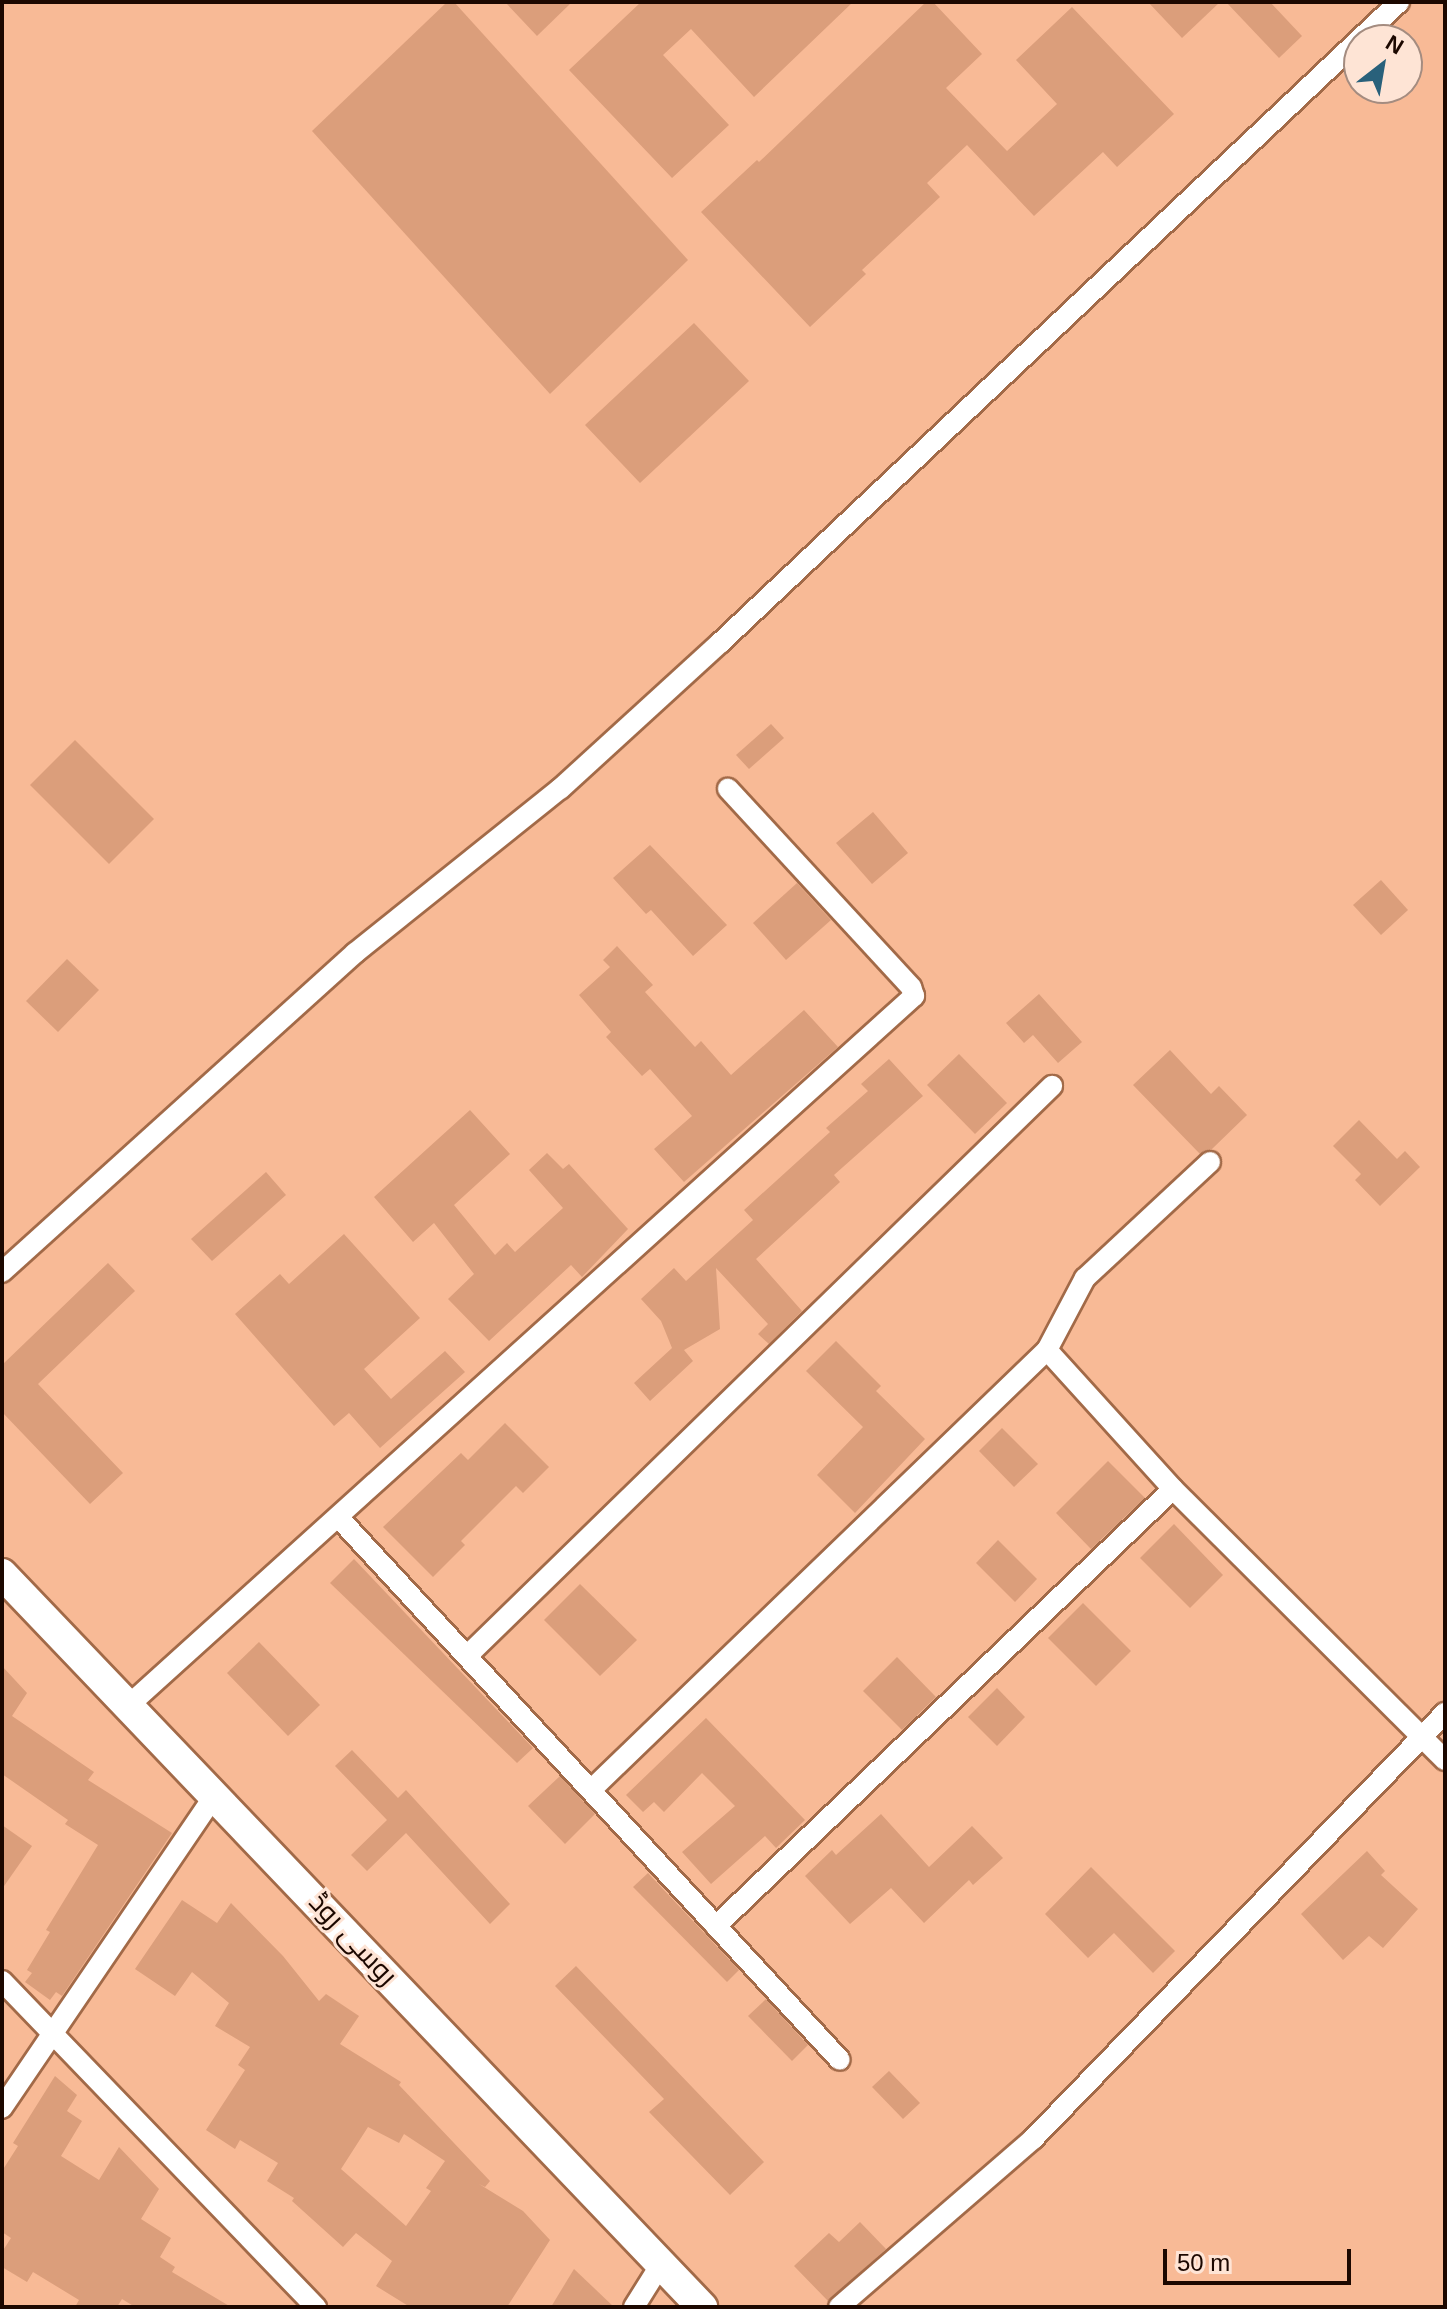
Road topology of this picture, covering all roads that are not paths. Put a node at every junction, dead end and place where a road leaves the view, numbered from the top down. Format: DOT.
graph roads {
  1 [pos="1399,2"];
  2 [pos="728,789"];
  3 [pos="1052,1086"];
  4 [pos="1210,1162"];
  5 [pos="2,1272"];
  6 [pos="1047,1350"];
  7 [pos="1173,1489"];
  8 [pos="338,1517"];
  9 [pos="2,1574"];
  10 [pos="467,1656"];
  11 [pos="129,1705"];
  12 [pos="1445,1713"];
  13 [pos="1422,1738"];
  14 [pos="1445,1760"];
  15 [pos="591,1790"];
  16 [pos="215,1795"];
  17 [pos="716,1926"];
  18 [pos="2,1981"];
  19 [pos="54,2034"];
  20 [pos="840,2060"];
  21 [pos="2,2108"];
  22 [pos="661,2264"];
  23 [pos="316,2307"];
  24 [pos="634,2307"];
  25 [pos="702,2307"];
  26 [pos="839,2307"];
  1 -- 5 [label="street"];
  2 -- 8 [label="street"];
  3 -- 10 [label="street"];
  4 -- 6 [label="street"];
  6 -- 7 [label="street"];
  6 -- 15 [label="street"];
  7 -- 13 [label="street"];
  7 -- 17 [label="street"];
  8 -- 10 [label="street"];
  8 -- 11 [label="street"];
  9 -- 11 [label="main road, روسی روڈ"];
  10 -- 15 [label="street"];
  11 -- 16 [label="main road, روسی روڈ"];
  12 -- 13 [label="street"];
  13 -- 14 [label="street"];
  13 -- 26 [label="street"];
  15 -- 17 [label="street"];
  16 -- 19 [label="street"];
  16 -- 22 [label="main road, روسی روڈ"];
  17 -- 20 [label="street"];
  18 -- 19 [label="street"];
  19 -- 21 [label="street"];
  19 -- 23 [label="street"];
  22 -- 24 [label="street"];
  22 -- 25 [label="main road, روسی روڈ"];
}
